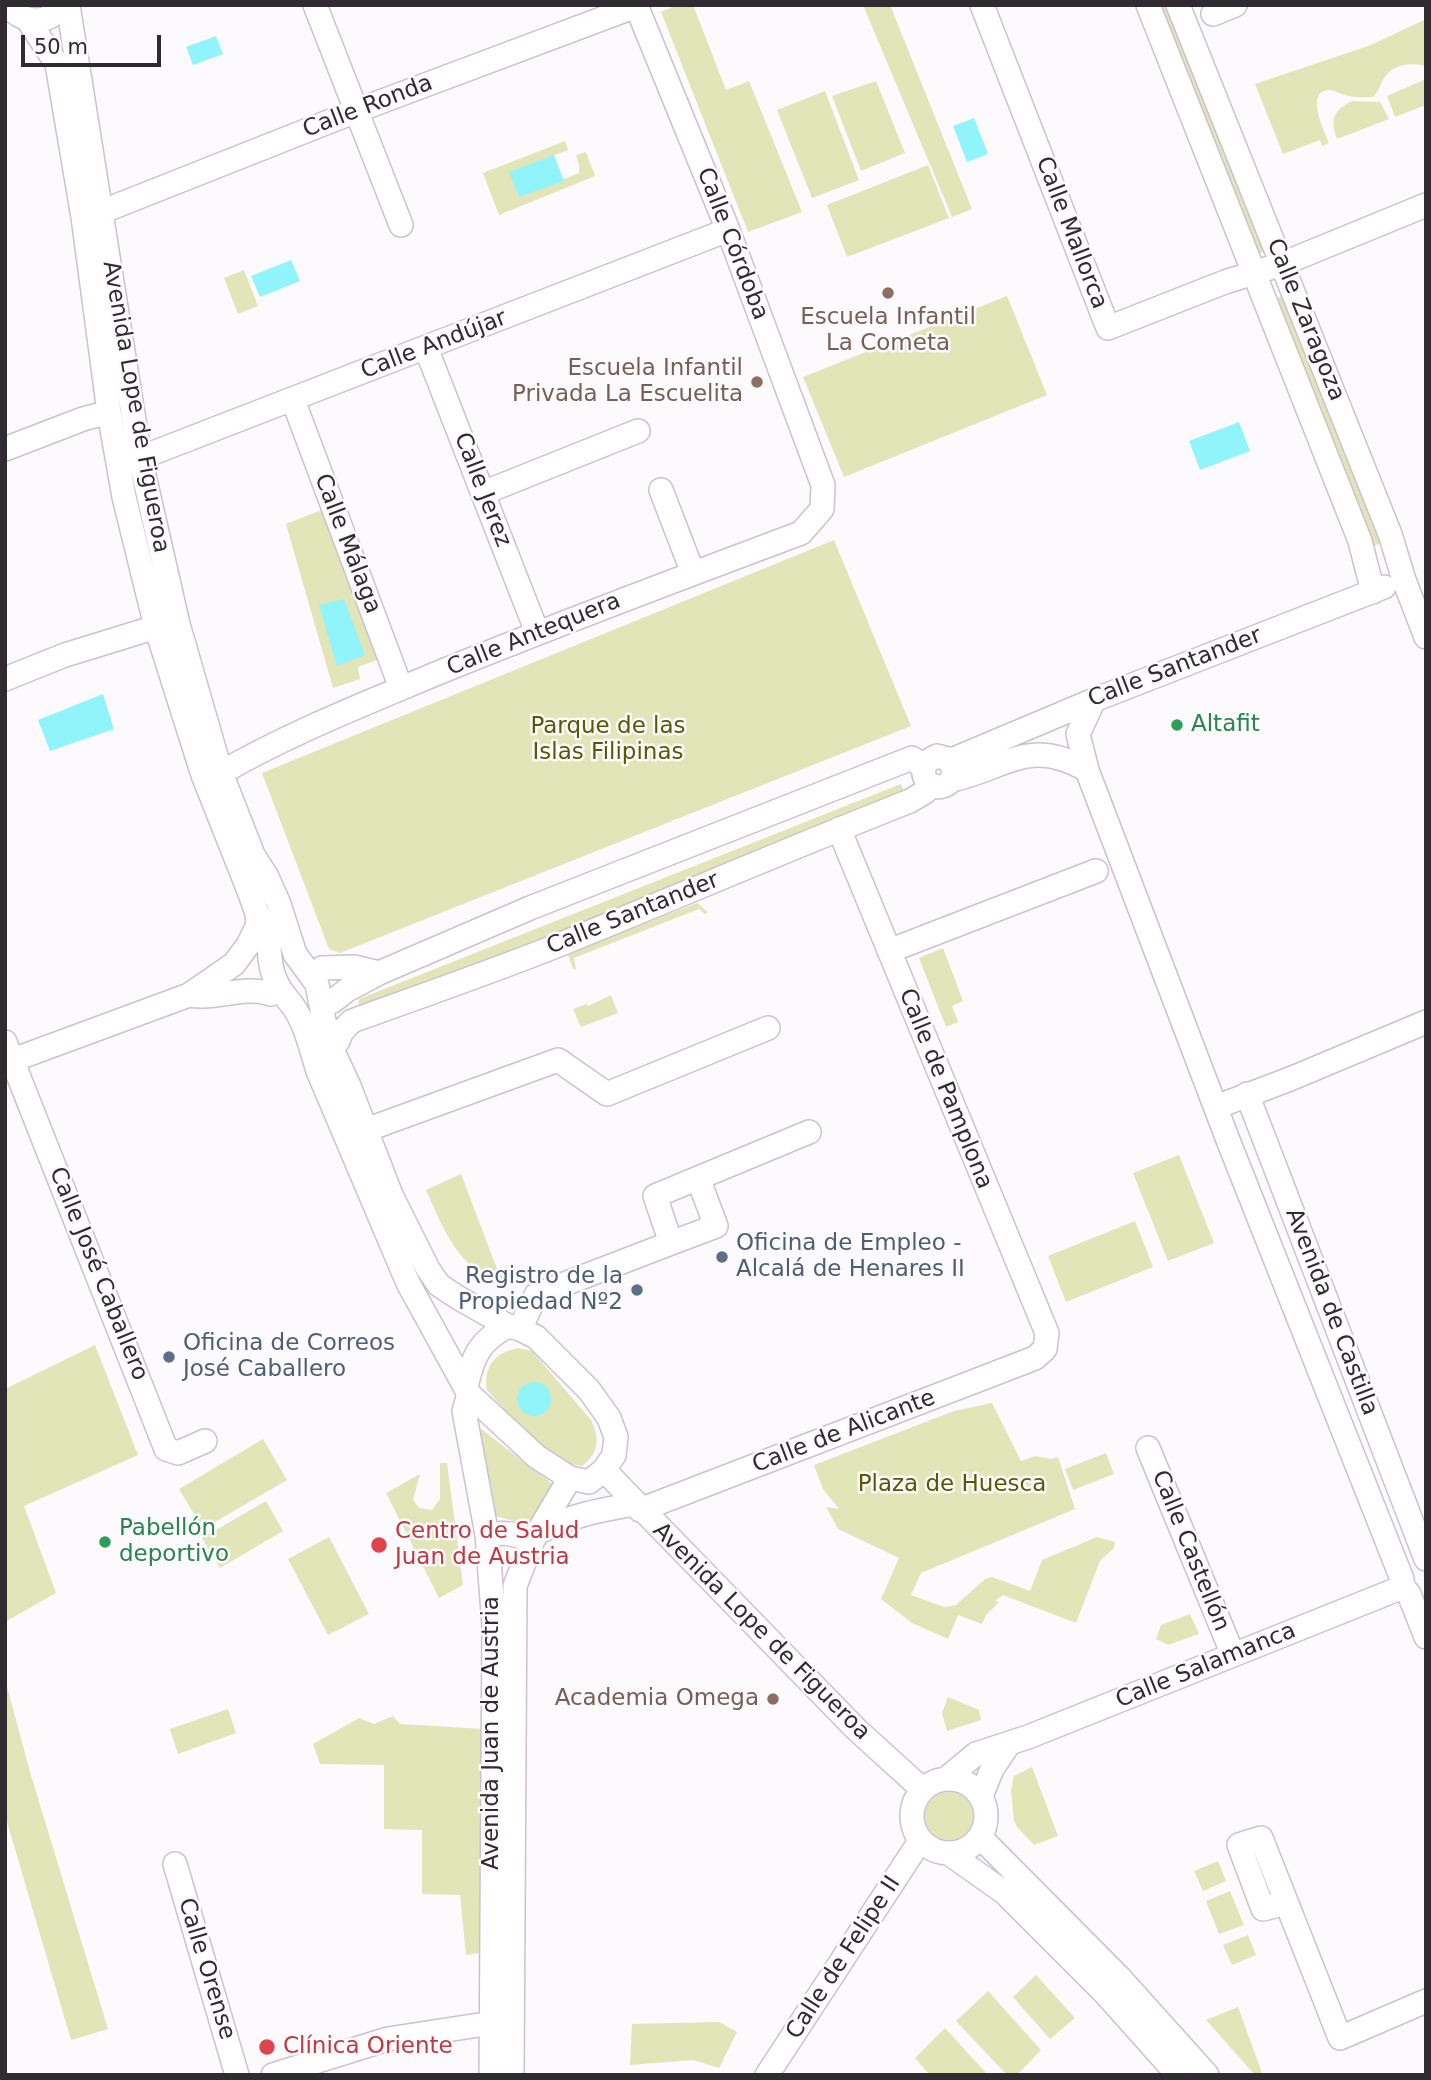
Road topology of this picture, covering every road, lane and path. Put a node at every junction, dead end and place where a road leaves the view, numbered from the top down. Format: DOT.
graph roads {
  1 [pos="8,5"];
  2 [pos="65,5"];
  3 [pos="315,5"];
  4 [pos="982,5"];
  5 [pos="1148,5"];
  6 [pos="1178,5"];
  7 [pos="1235,5"];
  8 [pos="636,6"];
  9 [pos="1213,14"];
  10 [pos="28,20"];
  11 [pos="356,111"];
  12 [pos="1426,205"];
  13 [pos="101,212"];
  14 [pos="401,225"];
  15 [pos="728,230"];
  16 [pos="1282,264"];
  17 [pos="1254,272"];
  18 [pos="426,348"];
  19 [pos="293,400"];
  20 [pos="109,412"];
  21 [pos="638,431"];
  22 [pos="5,449"];
  23 [pos="140,458"];
  24 [pos="823,485"];
  25 [pos="661,490"];
  26 [pos="482,493"];
  27 [pos="693,573"];
  28 [pos="1404,580"];
  29 [pos="1373,592"];
  30 [pos="156,627"];
  31 [pos="537,632"];
  32 [pos="1426,637"];
  33 [pos="5,679"];
  34 [pos="401,688"];
  35 [pos="1094,699"];
  36 [pos="950,769"];
  37 [pos="1087,770"];
  38 [pos="221,774"];
  39 [pos="926,776"];
  40 [pos="839,830"];
  41 [pos="1093,872"];
  42 [pos="284,916"];
  43 [pos="257,919"];
  44 [pos="889,951"];
  45 [pos="295,954"];
  46 [pos="266,969"];
  47 [pos="368,975"];
  48 [pos="225,982"];
  49 [pos="325,989"];
  50 [pos="293,1005"];
  51 [pos="1426,1022"];
  52 [pos="768,1028"];
  53 [pos="337,1042"];
  54 [pos="312,1052"];
  55 [pos="8,1055"];
  56 [pos="1247,1094"];
  57 [pos="1216,1107"];
  58 [pos="366,1130"];
  59 [pos="809,1132"];
  60 [pos="698,1178"];
  61 [pos="671,1243"];
  62 [pos="514,1327"];
  63 [pos="1045,1349"];
  64 [pos="468,1390"];
  65 [pos="205,1441"];
  66 [pos="1148,1448"];
  67 [pos="604,1470"];
  68 [pos="570,1478"];
  69 [pos="637,1507"];
  70 [pos="487,1535"];
  71 [pos="534,1537"];
  72 [pos="1426,1559"];
  73 [pos="1426,1566"];
  74 [pos="1410,1589"];
  75 [pos="1426,1636"];
  76 [pos="1233,1655"];
  77 [pos="1009,1745"];
  78 [pos="947,1778"];
  79 [pos="922,1789"];
  80 [pos="981,1796"];
  81 [pos="980,1837"];
  82 [pos="920,1840"];
  83 [pos="950,1854"];
  84 [pos="175,1864"];
  85 [pos="1286,1903"];
  86 [pos="513,1996"];
  87 [pos="1424,2006"];
  88 [pos="492,2023"];
  89 [pos="237,2075"];
  90 [pos="273,2075"];
  91 [pos="491,2075"];
  92 [pos="512,2075"];
  93 [pos="766,2075"];
  94 [pos="1178,2075"];
  95 [pos="1207,2075"];
  1 -- 10 [label="street, Avenida Lope de Figueroa"];
  2 -- 10 [label="street"];
  2 -- 13 [label="street, Avenida Lope de Figueroa"];
  3 -- 11 [label="street"];
  4 -- 17 [label="street, Calle Mallorca"];
  5 -- 17 [label="street, Calle Zaragoza"];
  6 -- 16 [label="street, Calle Zaragoza"];
  7 -- 9 [label="street"];
  8 -- 11 [label="street, Calle Ronda"];
  8 -- 15 [label="street, Calle Córdoba"];
  10 -- 20 [label="street, Avenida Lope de Figueroa"];
  11 -- 13 [label="street, Calle Ronda"];
  11 -- 14 [label="street"];
  12 -- 16 [label="street, Calle Mallorca"];
  13 -- 23 [label="street, Avenida Lope de Figueroa"];
  15 -- 18 [label="street, Calle Andújar"];
  15 -- 24 [label="street, Calle Córdoba"];
  16 -- 17 [label="street, Calle Mallorca"];
  16 -- 28 [label="street, Calle Zaragoza"];
  17 -- 29 [label="street, Calle Zaragoza"];
  18 -- 19 [label="street, Calle Andújar"];
  18 -- 26 [label="street, Calle Jerez"];
  19 -- 23 [label="street, Calle Andújar"];
  19 -- 34 [label="street, Calle Málaga"];
  20 -- 22 [label="street"];
  20 -- 30 [label="street, Avenida Lope de Figueroa"];
  21 -- 26 [label="street"];
  23 -- 38 [label="street, Avenida Lope de Figueroa"];
  24 -- 27 [label="street, Calle Antequera"];
  25 -- 27 [label="street"];
  26 -- 31 [label="street, Calle Jerez"];
  27 -- 31 [label="street, Calle Antequera"];
  28 -- 29 [label="street, Calle Santander"];
  28 -- 32 [label="street, Calle Zaragoza"];
  29 -- 35 [label="street, Calle Santander"];
  30 -- 33 [label="street"];
  30 -- 43 [label="street, Avenida Lope de Figueroa"];
  31 -- 34 [label="street, Calle Antequera"];
  34 -- 38 [label="street, Calle Antequera"];
  35 -- 36 [label="street, Calle Santander"];
  35 -- 37 [label="street, Avenida de Castilla"];
  36 -- 37 [label="street"];
  36 -- 39 [label="street"];
  37 -- 57 [label="street, Avenida de Castilla"];
  38 -- 42 [label="street, Avenida Lope de Figueroa"];
  39 -- 40 [label="street, Calle Santander"];
  39 -- 47 [label="street, Calle Santander"];
  40 -- 44 [label="street, Calle de Pamplona"];
  40 -- 53 [label="street, Calle Santander"];
  41 -- 44 [label="street"];
  42 -- 45 [label="street, Avenida Lope de Figueroa"];
  42 -- 49 [label="street, Avenida Lope de Figueroa"];
  43 -- 46 [label="street, Avenida Lope de Figueroa"];
  43 -- 48 [label="street"];
  44 -- 63 [label="street, Calle de Pamplona"];
  45 -- 46 [label="street"];
  45 -- 49 [label="street, Avenida Lope de Figueroa"];
  46 -- 48 [label="street"];
  46 -- 48 [label="street"];
  46 -- 50 [label="street, Avenida Lope de Figueroa"];
  46 -- 54 [label="street, Avenida Lope de Figueroa"];
  47 -- 49 [label="street, Calle Santander"];
  47 -- 49 [label="street, Calle Santander"];
  47 -- 53 [label="street, Calle Santander"];
  48 -- 55 [label="street"];
  49 -- 50 [label="street"];
  49 -- 53 [label="street, Avenida Lope de Figueroa"];
  49 -- 53 [label="street, Avenida Lope de Figueroa"];
  50 -- 54 [label="street, Avenida Lope de Figueroa"];
  51 -- 56 [label="street"];
  52 -- 58 [label="street"];
  53 -- 58 [label="street, Avenida Lope de Figueroa"];
  54 -- 64 [label="street, Avenida Lope de Figueroa"];
  55 -- 65 [label="street, Calle José Caballero"];
  56 -- 57 [label="street"];
  56 -- 72 [label="street, Avenida de Castilla"];
  57 -- 74 [label="street, Avenida de Castilla"];
  58 -- 62 [label="street, Avenida Lope de Figueroa"];
  59 -- 60 [label="street"];
  60 -- 61 [label="street"];
  60 -- 61 [label="street"];
  61 -- 62 [label="street"];
  62 -- 64 [label="street, Avenida Juan de Austria"];
  62 -- 67 [label="street, Avenida Lope de Figueroa"];
  63 -- 69 [label="street, Calle de Alicante"];
  64 -- 68 [label="street, Avenida Lope de Figueroa"];
  64 -- 70 [label="street, Avenida Juan de Austria"];
  66 -- 76 [label="street, Calle Castellón"];
  67 -- 68 [label="street"];
  67 -- 69 [label="street, Avenida Lope de Figueroa"];
  68 -- 71 [label="street, Avenida Juan de Austria"];
  69 -- 71 [label="street, Calle de Alicante"];
  69 -- 79 [label="street, Avenida Lope de Figueroa"];
  70 -- 71 [label="street"];
  70 -- 88 [label="street, Avenida Juan de Austria"];
  71 -- 86 [label="street, Avenida Juan de Austria"];
  73 -- 74 [label="street"];
  74 -- 75 [label="street, Avenida de Castilla"];
  74 -- 76 [label="street, Calle Salamanca"];
  76 -- 77 [label="street, Calle Salamanca"];
  77 -- 78 [label="street, Calle Salamanca"];
  77 -- 80 [label="street"];
  78 -- 79 [label="street"];
  78 -- 80 [label="street"];
  79 -- 82 [label="street"];
  80 -- 81 [label="street"];
  81 -- 83 [label="street"];
  81 -- 95 [label="street"];
  82 -- 83 [label="street"];
  82 -- 93 [label="street, Calle de Felipe II"];
  83 -- 94 [label="street"];
  84 -- 89 [label="street, Calle Orense"];
  85 -- 87 [label="street"];
  86 -- 88 [label="street"];
  86 -- 92 [label="street, Avenida Juan de Austria"];
  88 -- 90 [label="street"];
  88 -- 91 [label="street, Avenida Juan de Austria"];
}
